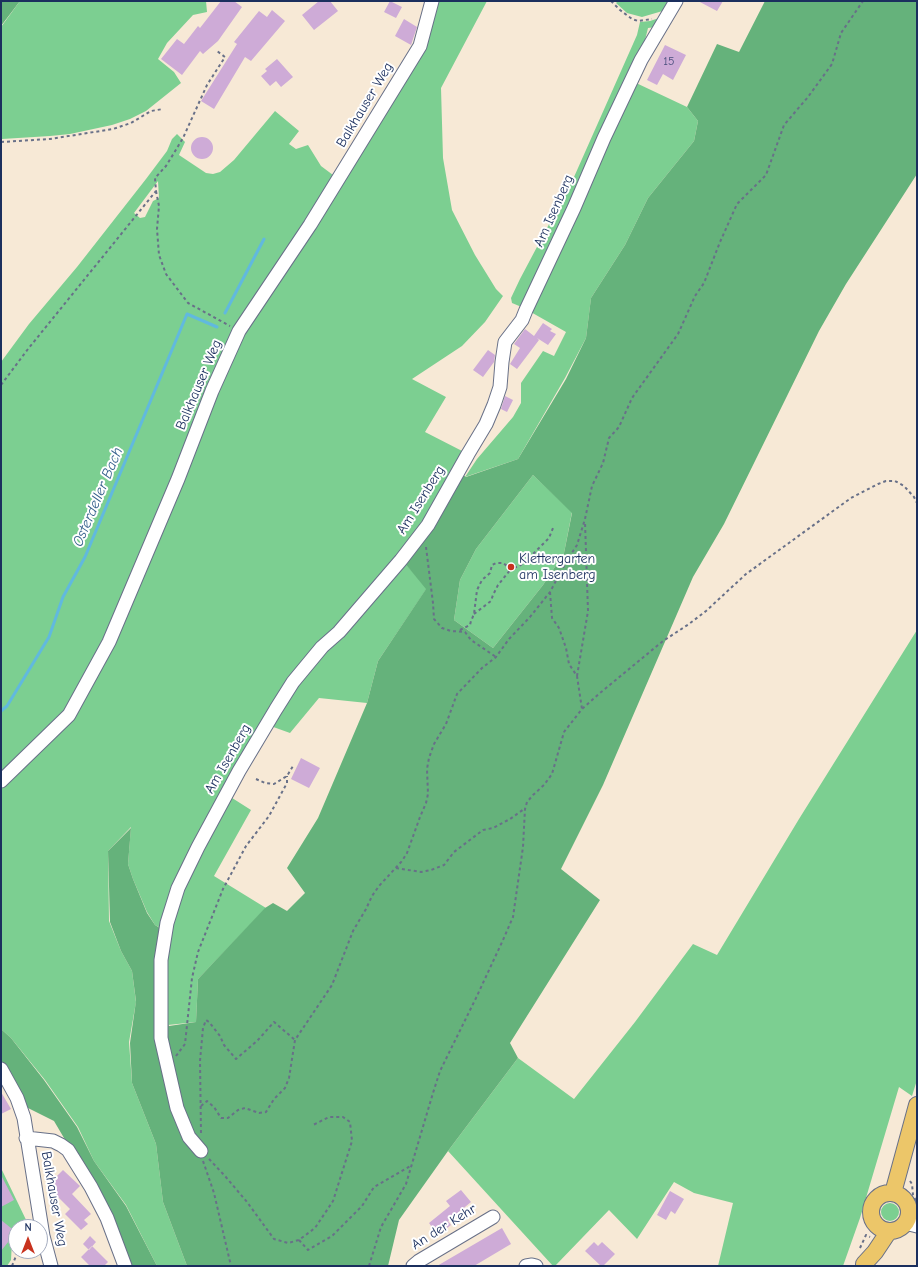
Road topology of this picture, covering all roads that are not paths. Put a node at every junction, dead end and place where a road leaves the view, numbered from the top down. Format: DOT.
graph roads {
  1 [pos="432,1"];
  2 [pos="676,1"];
  3 [pos="1,781"];
  4 [pos="1,1069"];
  5 [pos="917,1105"];
  6 [pos="26,1138"];
  7 [pos="201,1151"];
  8 [pos="892,1193"];
  9 [pos="913,1215"];
  10 [pos="493,1217"];
  11 [pos="876,1225"];
  12 [pos="891,1231"];
  13 [pos="864,1265"];
  14 [pos="51,1266"];
  15 [pos="125,1266"];
  16 [pos="413,1266"];
  17 [pos="526,1266"];
  18 [pos="536,1266"];
  1 -- 3 [label="street, Balkhauser Weg"];
  2 -- 7 [label="street, Am Isenberg"];
  4 -- 6 [label="street, Balkhauser Weg"];
  5 -- 8 [label="main road"];
  6 -- 14 [label="street, Balkhauser Weg"];
  6 -- 15 [label="street, Balkhauser Weg"];
  8 -- 9 [label="main road"];
  8 -- 11 [label="main road"];
  9 -- 12 [label="main road"];
  10 -- 16 [label="street, An der Kehr"];
  11 -- 12 [label="main road"];
  11 -- 13 [label="main road"];
  12 -- 13 [label="main road"];
  17 -- 18 [label="street"];
}
